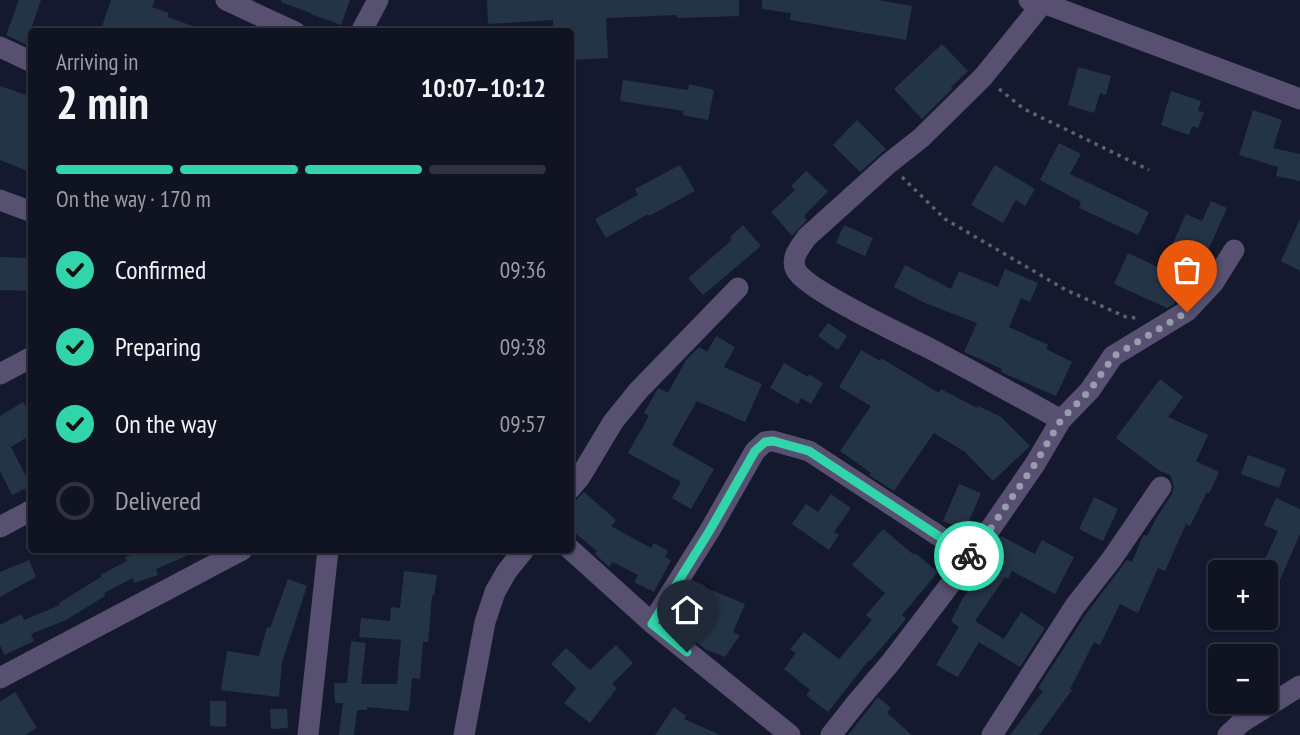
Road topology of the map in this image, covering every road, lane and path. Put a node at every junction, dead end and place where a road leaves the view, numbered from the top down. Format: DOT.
graph roads {
  1 [pos="226,0"];
  2 [pos="378,0"];
  3 [pos="1036,1"];
  4 [pos="286,28"];
  5 [pos="363,28"];
  6 [pos="0,47"];
  7 [pos="28,60"];
  8 [pos="983,77"];
  9 [pos="1300,99"];
  10 [pos="888,164"];
  11 [pos="1149,170"];
  12 [pos="0,200"];
  13 [pos="28,210"];
  14 [pos="1234,250"];
  15 [pos="738,288"];
  16 [pos="1137,319"];
  17 [pos="28,359"];
  18 [pos="0,374"];
  19 [pos="1061,420"];
  20 [pos="574,484"];
  21 [pos="1161,487"];
  22 [pos="28,512"];
  23 [pos="0,527"];
  24 [pos="236,553"];
  25 [pos="328,553"];
  26 [pos="522,553"];
  27 [pos="574,553"];
  28 [pos="971,557"];
  29 [pos="652,624"];
  30 [pos="0,678"];
  31 [pos="1300,686"];
  32 [pos="308,735"];
  33 [pos="464,735"];
  34 [pos="790,735"];
  35 [pos="831,735"];
  36 [pos="992,735"];
  37 [pos="1228,735"];
  1 -- 4 [label="street"];
  2 -- 5 [label="street"];
  3 -- 8 [label="street"];
  3 -- 9 [label="street"];
  6 -- 7 [label="street"];
  8 -- 10 [label="street"];
  8 -- 11 [label="path"];
  10 -- 16 [label="path"];
  10 -- 19 [label="street"];
  12 -- 13 [label="street"];
  14 -- 19 [label="street"];
  15 -- 20 [label="street"];
  17 -- 18 [label="street"];
  19 -- 28 [label="street"];
  21 -- 36 [label="street"];
  22 -- 23 [label="street"];
  24 -- 30 [label="street"];
  25 -- 32 [label="street"];
  26 -- 33 [label="street"];
  27 -- 29 [label="street"];
  28 -- 29 [label="street"];
  28 -- 35 [label="street"];
  29 -- 34 [label="street"];
  31 -- 37 [label="street"];
}
